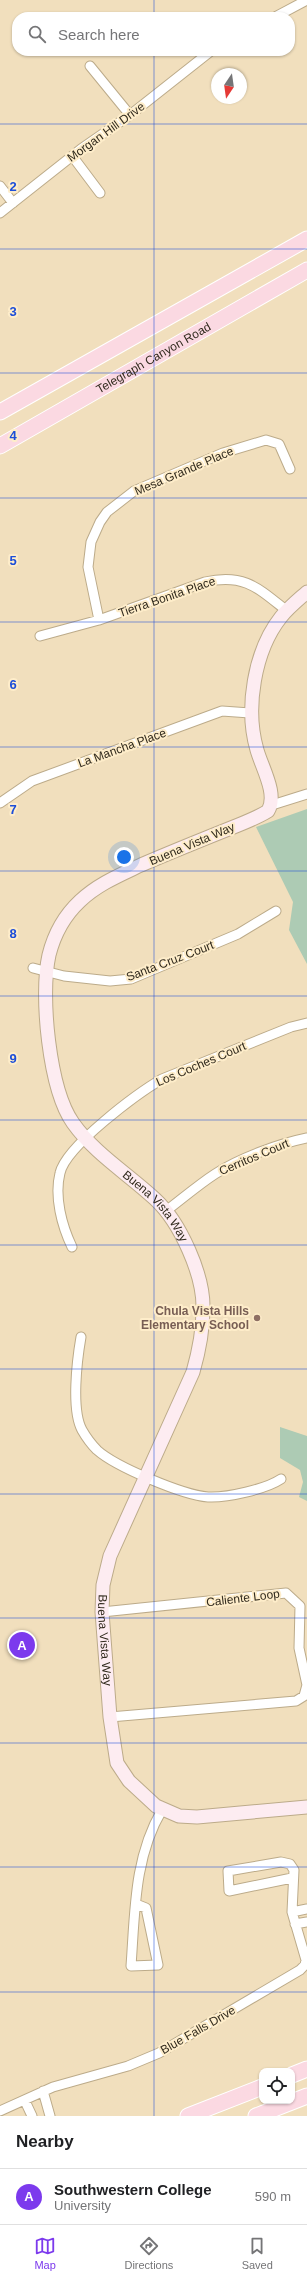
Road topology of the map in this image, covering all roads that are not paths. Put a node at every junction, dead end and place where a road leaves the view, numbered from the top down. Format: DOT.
graph roads {
  1 [pos="307,0"];
  2 [pos="284,12"];
  3 [pos="205,56"];
  4 [pos="90,66"];
  5 [pos="130,115"];
  6 [pos="73,157"];
  7 [pos="0,186"];
  8 [pos="100,193"];
  9 [pos="13,203"];
  10 [pos="0,213"];
  11 [pos="307,240"];
  12 [pos="307,270"];
  13 [pos="0,412"];
  14 [pos="0,446"];
  15 [pos="290,469"];
  16 [pos="307,592"];
  17 [pos="287,611"];
  18 [pos="99,620"];
  19 [pos="40,636"];
  20 [pos="250,713"];
  21 [pos="307,794"];
  22 [pos="0,803"];
  23 [pos="272,805"];
  24 [pos="276,911"];
  25 [pos="34,968"];
  26 [pos="47,972"];
  27 [pos="307,1023"];
  28 [pos="86,1138"];
  29 [pos="307,1138"];
  30 [pos="166,1211"];
  31 [pos="72,1247"];
  32 [pos="81,1337"];
  33 [pos="147,1476"];
  34 [pos="281,1479"];
  35 [pos="102,1612"];
  36 [pos="307,1685"];
  37 [pos="110,1717"];
  38 [pos="307,1807"];
  39 [pos="162,1810"];
  40 [pos="292,1878"];
  41 [pos="136,1904"];
  42 [pos="307,1909"];
  43 [pos="292,1912"];
  44 [pos="307,1922"];
  45 [pos="295,1924"];
  46 [pos="307,2069"];
  47 [pos="295,2074"];
  48 [pos="259,2088"];
  49 [pos="43,2091"];
  50 [pos="307,2096"];
  51 [pos="25,2101"];
  52 [pos="0,2111"];
  53 [pos="32,2116"];
  54 [pos="50,2116"];
  55 [pos="188,2116"];
  56 [pos="256,2116"];
  1 -- 2 [label="street"];
  3 -- 5 [label="street, Morgan Hill Drive"];
  4 -- 5 [label="street"];
  5 -- 6 [label="street, Morgan Hill Drive"];
  6 -- 8 [label="street"];
  6 -- 9 [label="street, Morgan Hill Drive"];
  7 -- 9 [label="street"];
  9 -- 10 [label="street, Morgan Hill Drive"];
  11 -- 13 [label="main road"];
  12 -- 14 [label="main road, Telegraph Canyon Road"];
  15 -- 18 [label="street, Mesa Grande Place"];
  16 -- 17 [label="street"];
  17 -- 18 [label="street, Tierra Bonita Place"];
  17 -- 20 [label="street"];
  18 -- 19 [label="street, Tierra Bonita Place"];
  20 -- 22 [label="street, La Mancha Place"];
  20 -- 23 [label="street"];
  21 -- 23 [label="street"];
  23 -- 26 [label="street, Buena Vista Way"];
  24 -- 26 [label="street, Santa Cruz Court"];
  25 -- 26 [label="street, Santa Cruz Court"];
  26 -- 28 [label="street, Buena Vista Way"];
  27 -- 28 [label="street, Los Coches Court"];
  28 -- 30 [label="street, Buena Vista Way"];
  28 -- 31 [label="street, Los Coches Court"];
  29 -- 30 [label="street, Cerritos Court"];
  30 -- 33 [label="street, Buena Vista Way"];
  32 -- 33 [label="street"];
  33 -- 34 [label="street"];
  33 -- 35 [label="street, Buena Vista Way"];
  35 -- 36 [label="street, Caliente Loop"];
  35 -- 37 [label="street, Buena Vista Way"];
  36 -- 37 [label="street, Caliente Loop"];
  37 -- 39 [label="street, Buena Vista Way"];
  38 -- 39 [label="street, Buena Vista Way"];
  39 -- 41 [label="street"];
  40 -- 40 [label="street"];
  40 -- 43 [label="street, Blue Falls Drive"];
  41 -- 41 [label="street"];
  42 -- 43 [label="street"];
  43 -- 45 [label="street, Blue Falls Drive"];
  44 -- 45 [label="street"];
  45 -- 49 [label="street, Blue Falls Drive"];
  46 -- 47 [label="main road"];
  48 -- 55 [label="main road"];
  49 -- 51 [label="street, Blue Falls Drive"];
  49 -- 54 [label="street"];
  50 -- 56 [label="main road"];
  51 -- 52 [label="street, Blue Falls Drive"];
  51 -- 53 [label="street"];
}
